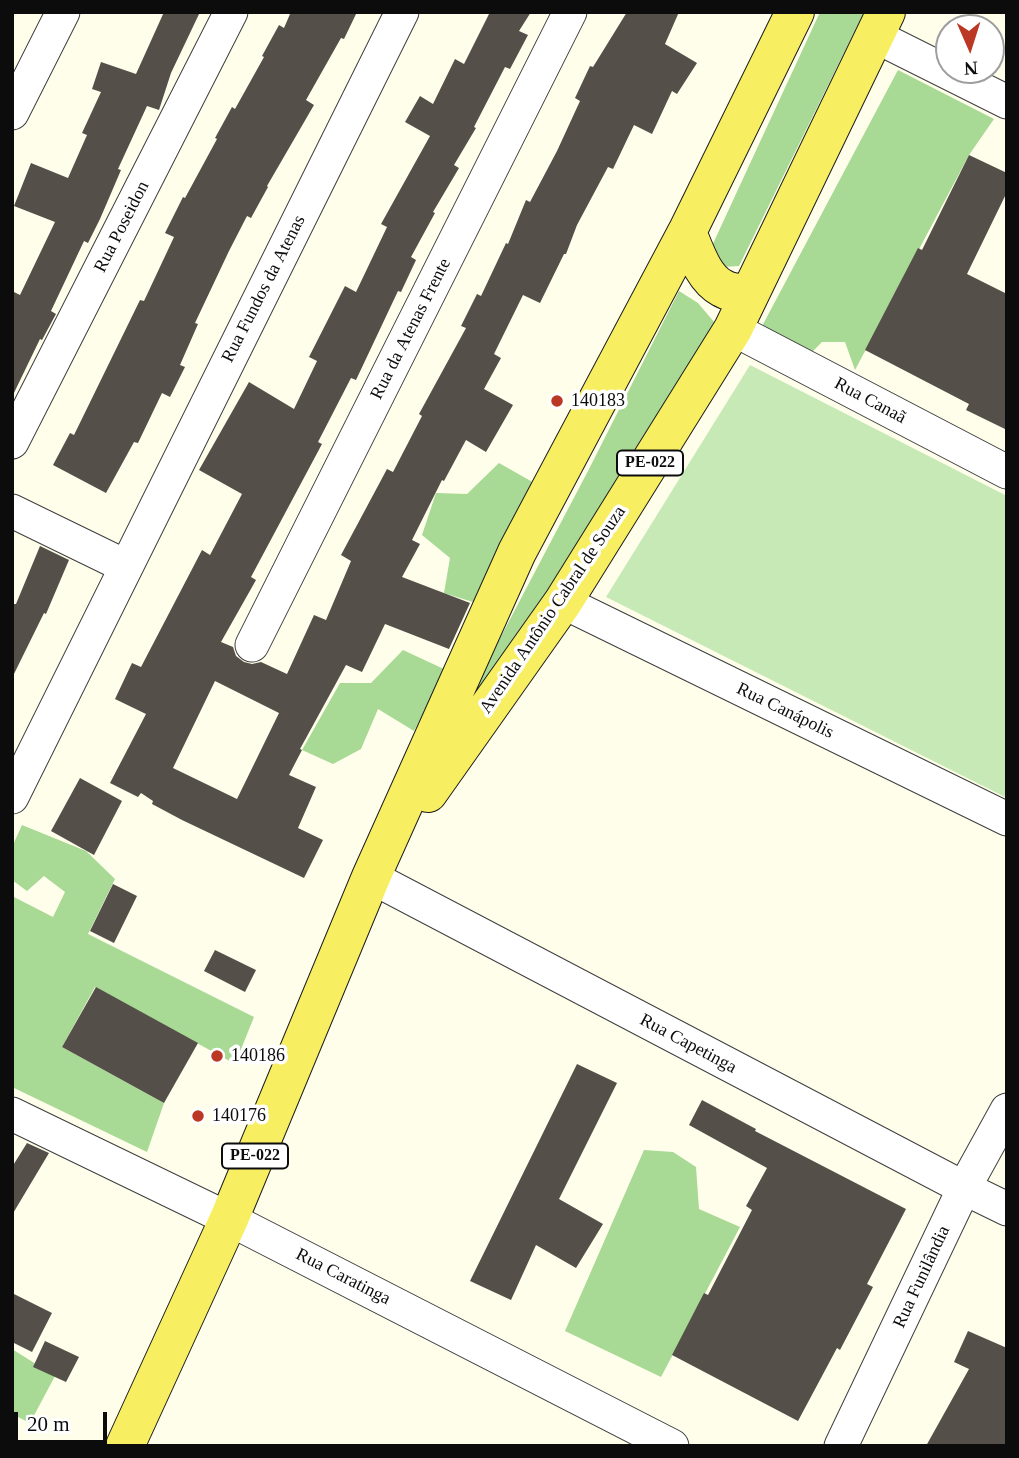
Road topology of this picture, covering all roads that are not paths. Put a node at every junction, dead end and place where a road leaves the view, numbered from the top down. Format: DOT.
graph roads {
  1 [pos="63,12"];
  2 [pos="231,12"];
  3 [pos="402,12"];
  4 [pos="570,12"];
  5 [pos="795,12"];
  6 [pos="881,24"];
  7 [pos="1007,102"];
  8 [pos="12,113"];
  9 [pos="687,232"];
  10 [pos="750,294"];
  11 [pos="733,329"];
  12 [pos="12,442"];
  13 [pos="1007,472"];
  14 [pos="12,511"];
  15 [pos="125,566"];
  16 [pos="563,602"];
  17 [pos="252,645"];
  18 [pos="12,797"];
  19 [pos="1007,819"];
  20 [pos="375,870"];
  21 [pos="1007,1110"];
  22 [pos="12,1114"];
  23 [pos="964,1188"];
  24 [pos="1007,1209"];
  25 [pos="229,1219"];
  26 [pos="125,1446"];
  27 [pos="671,1446"];
  28 [pos="841,1446"];
  1 -- 8 [label="street"];
  2 -- 12 [label="street, Rua Poseidon"];
  3 -- 15 [label="street, Rua Fundos da Atenas"];
  4 -- 17 [label="street, Rua da Atenas Frente"];
  5 -- 9 [label="main road, Avenida Antônio Cabral de Souza / PE-022"];
  6 -- 7 [label="street"];
  6 -- 10 [label="main road, Avenida Antônio Cabral de Souza / PE-022"];
  9 -- 10 [label="main road"];
  9 -- 20 [label="main road, Avenida Antônio Cabral de Souza / PE-022"];
  10 -- 11 [label="main road, Avenida Antônio Cabral de Souza / PE-022"];
  11 -- 13 [label="street, Rua Canaã"];
  11 -- 16 [label="main road, Avenida Antônio Cabral de Souza / PE-022"];
  14 -- 15 [label="street"];
  15 -- 18 [label="street, Rua Fundos da Atenas"];
  16 -- 19 [label="street, Rua Canápolis"];
  16 -- 20 [label="main road, Avenida Antônio Cabral de Souza / PE-022"];
  20 -- 23 [label="street, Rua Capetinga"];
  20 -- 25 [label="main road, Avenida Antônio Cabral de Souza / PE-022"];
  21 -- 23 [label="street, Rua Funilândia"];
  22 -- 25 [label="street, Rua Caratinga"];
  23 -- 24 [label="street, Rua Capetinga"];
  23 -- 28 [label="street, Rua Funilândia"];
  25 -- 26 [label="main road, Avenida Antônio Cabral de Souza / PE-022"];
  25 -- 27 [label="street, Rua Caratinga"];
}
